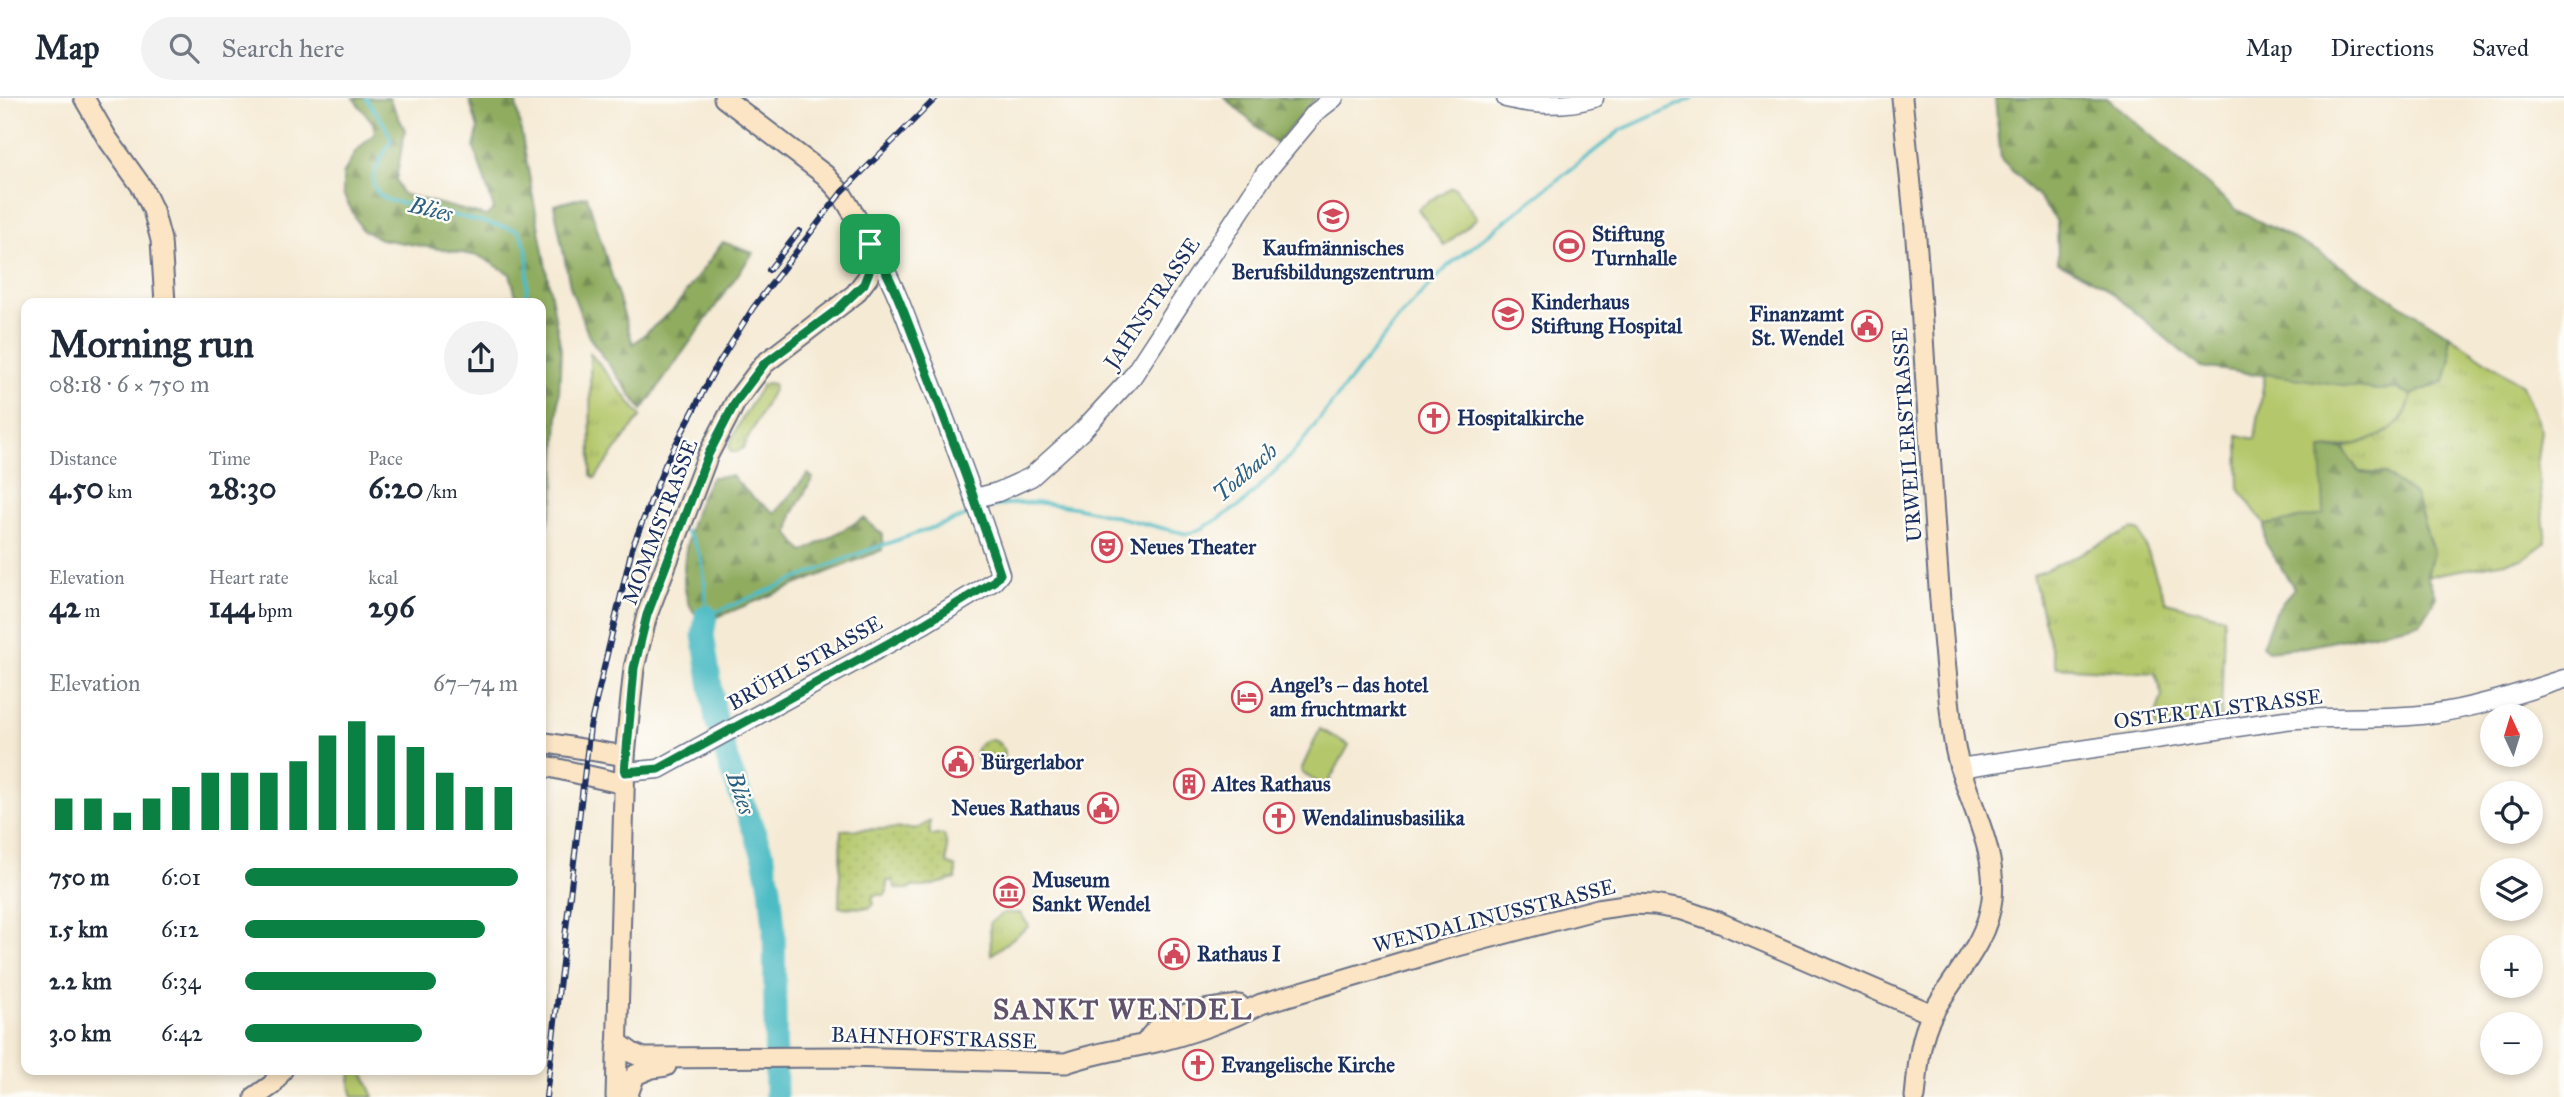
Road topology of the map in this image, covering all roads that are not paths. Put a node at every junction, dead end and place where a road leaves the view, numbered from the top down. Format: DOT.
graph roads {
  1 [pos="84,98"];
  2 [pos="724,98"];
  3 [pos="1334,98"];
  4 [pos="1506,98"];
  5 [pos="1594,98"];
  6 [pos="1902,98"];
  7 [pos="870,244"];
  8 [pos="868,277"];
  9 [pos="165,298"];
  10 [pos="899,302"];
  11 [pos="979,507"];
  12 [pos="2564,679"];
  13 [pos="546,744"];
  14 [pos="546,765"];
  15 [pos="1959,768"];
  16 [pos="625,771"];
  17 [pos="1932,1014"];
  18 [pos="617,1042"];
  19 [pos="1145,1044"];
  20 [pos="719,1057"];
  21 [pos="279,1075"];
  22 [pos="255,1097"];
  23 [pos="616,1097"];
  24 [pos="627,1097"];
  25 [pos="1915,1097"];
  1 -- 9 [label="main road"];
  2 -- 7 [label="main road"];
  3 -- 11 [label="street, JAHNSTRASSE"];
  4 -- 5 [label="street"];
  6 -- 15 [label="main road, URWEILERSTRASSE"];
  7 -- 8 [label="main road"];
  7 -- 10 [label="street"];
  8 -- 10 [label="street"];
  8 -- 16 [label="main road, MOMMSTRASSE"];
  10 -- 11 [label="street"];
  11 -- 16 [label="street, BRÜHLSTRASSE"];
  12 -- 15 [label="street, OSTERTALSTRASSE"];
  13 -- 16 [label="main road"];
  14 -- 16 [label="main road"];
  15 -- 17 [label="main road, URWEILERSTRASSE"];
  16 -- 18 [label="main road, MOMMSTRASSE"];
  17 -- 19 [label="main road, WENDALINUSSTRASSE"];
  17 -- 25 [label="main road, URWEILERSTRASSE"];
  18 -- 20 [label="main road, BAHNHOFSTRASSE"];
  18 -- 23 [label="main road, MOMMSTRASSE"];
  19 -- 20 [label="main road, BAHNHOFSTRASSE"];
  20 -- 24 [label="main road, BAHNHOFSTRASSE"];
  21 -- 22 [label="main road"];
}
